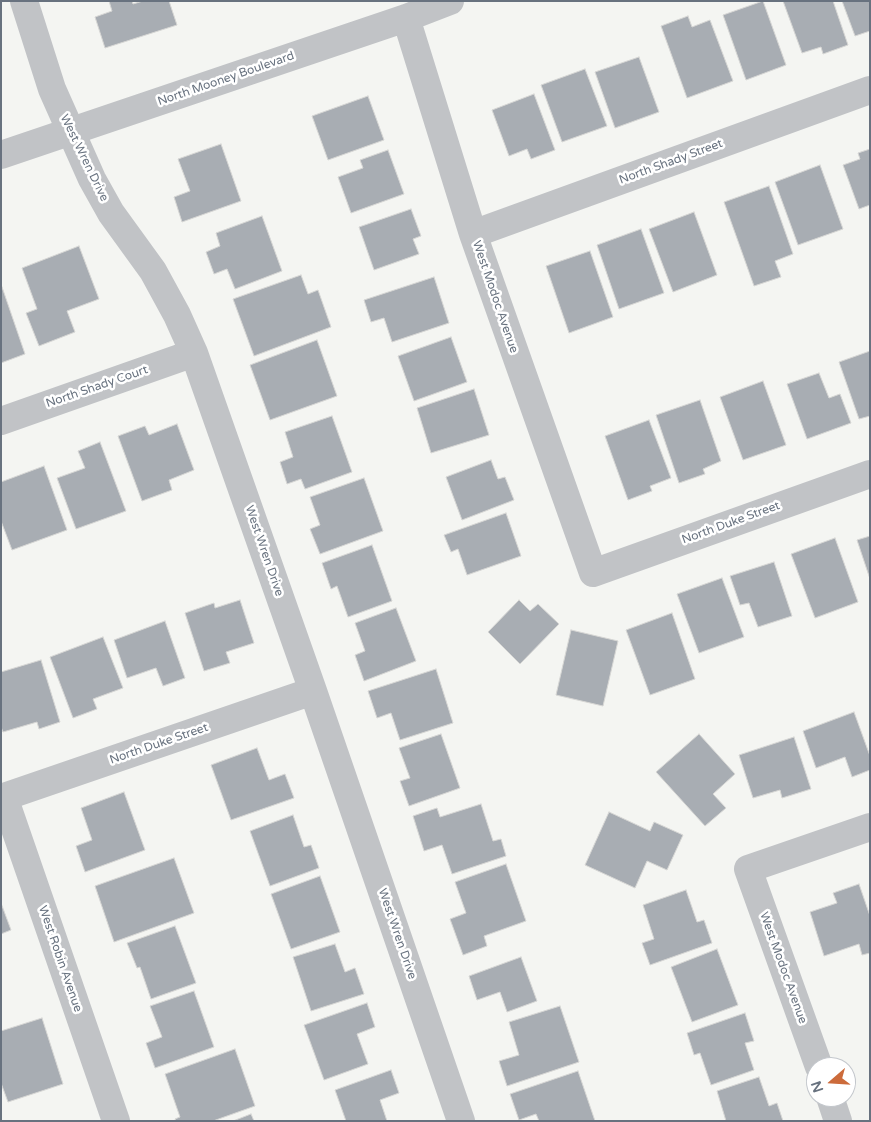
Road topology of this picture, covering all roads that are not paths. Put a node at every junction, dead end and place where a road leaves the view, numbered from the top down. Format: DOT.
graph roads {
  1 [pos="24,1"];
  2 [pos="450,1"];
  3 [pos="406,18"];
  4 [pos="870,90"];
  5 [pos="70,131"];
  6 [pos="1,155"];
  7 [pos="473,234"];
  8 [pos="194,353"];
  9 [pos="1,421"];
  10 [pos="870,474"];
  11 [pos="592,573"];
  12 [pos="313,691"];
  13 [pos="3,798"];
  14 [pos="870,827"];
  15 [pos="815,1057"];
  16 [pos="833,1107"];
  17 [pos="116,1121"];
  18 [pos="461,1121"];
  19 [pos="838,1121"];
  1 -- 5 [label="street, West Wren Drive"];
  2 -- 3 [label="street, North Mooney Boulevard"];
  3 -- 5 [label="street, North Mooney Boulevard"];
  3 -- 7 [label="street, West Modoc Avenue"];
  4 -- 7 [label="street, North Shady Street"];
  5 -- 6 [label="street, North Mooney Boulevard"];
  5 -- 8 [label="street, West Wren Drive"];
  7 -- 11 [label="street, West Modoc Avenue"];
  8 -- 9 [label="street, North Shady Court"];
  8 -- 12 [label="street, West Wren Drive"];
  10 -- 11 [label="street, North Duke Street"];
  12 -- 13 [label="street, North Duke Street"];
  12 -- 18 [label="street, West Wren Drive"];
  13 -- 17 [label="street, West Robin Avenue"];
  14 -- 15 [label="street, West Modoc Avenue"];
  16 -- 19 [label="street"];
}
